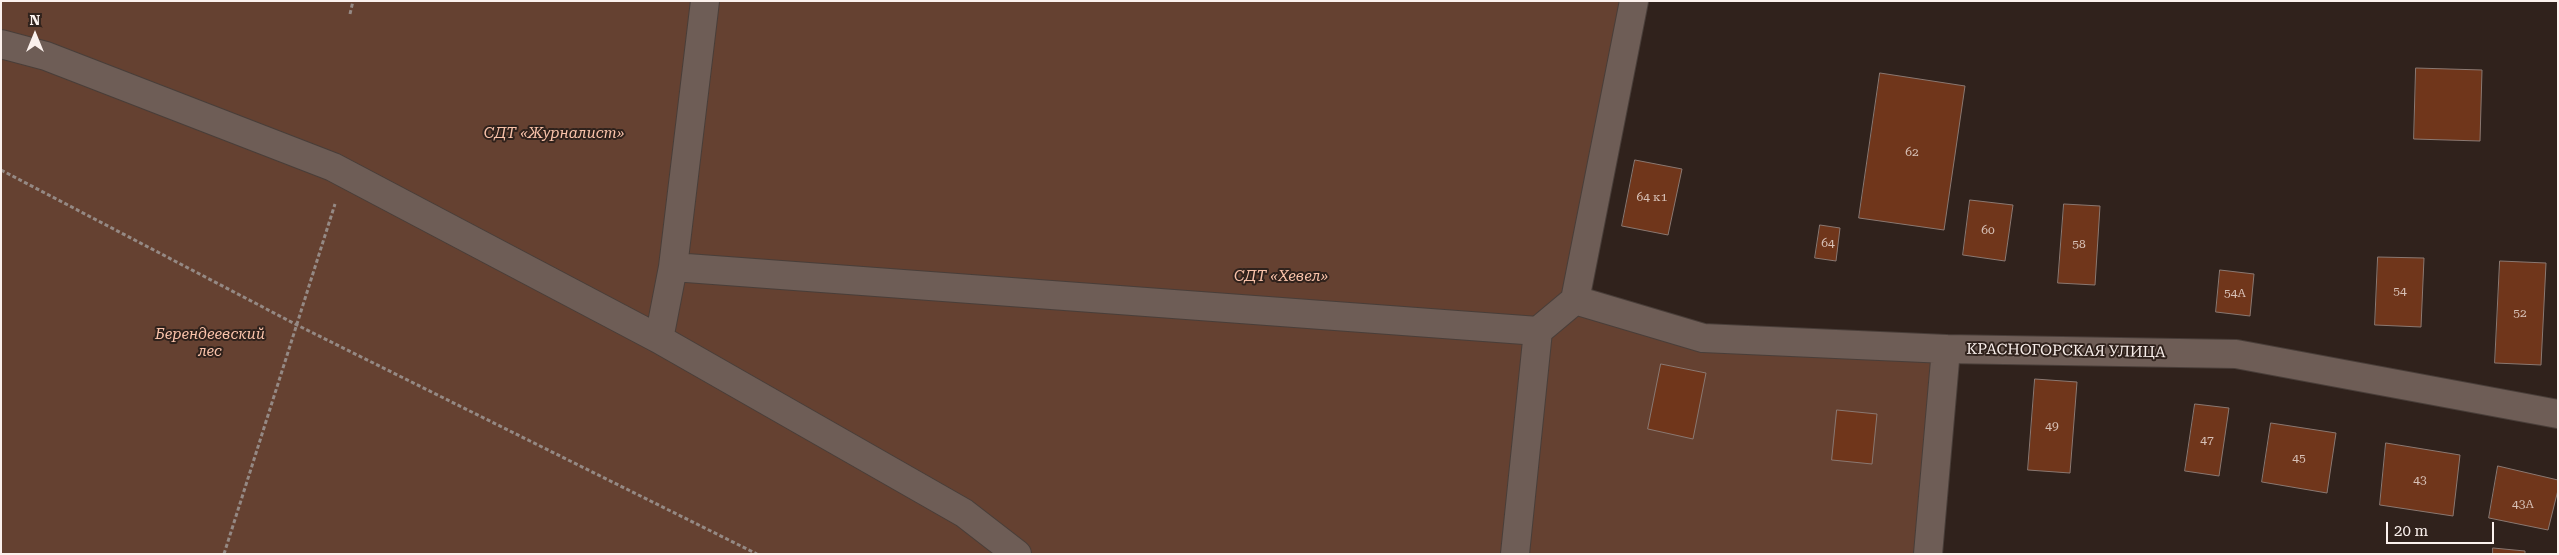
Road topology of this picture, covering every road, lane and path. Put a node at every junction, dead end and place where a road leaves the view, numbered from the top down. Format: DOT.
graph roads {
  1 [pos="353,1"];
  2 [pos="705,1"];
  3 [pos="1634,1"];
  4 [pos="350,14"];
  5 [pos="1,44"];
  6 [pos="333,167"];
  7 [pos="1,170"];
  8 [pos="673,267"];
  9 [pos="1575,300"];
  10 [pos="297,324"];
  11 [pos="1538,331"];
  12 [pos="659,339"];
  13 [pos="1946,349"];
  14 [pos="2558,414"];
  15 [pos="224,554"];
  16 [pos="757,554"];
  17 [pos="1017,554"];
  18 [pos="1515,554"];
  19 [pos="1928,554"];
  1 -- 4 [label="path"];
  2 -- 8 [label="street"];
  3 -- 9 [label="street"];
  5 -- 6 [label="street"];
  6 -- 10 [label="path"];
  6 -- 12 [label="street"];
  7 -- 10 [label="path"];
  8 -- 11 [label="street"];
  8 -- 12 [label="street"];
  9 -- 11 [label="street"];
  9 -- 13 [label="street, КРАСНОГОРСКАЯ УЛИЦА"];
  10 -- 15 [label="path"];
  10 -- 16 [label="path"];
  11 -- 18 [label="street"];
  12 -- 17 [label="street"];
  13 -- 14 [label="street, КРАСНОГОРСКАЯ УЛИЦА"];
  13 -- 19 [label="street"];
}
